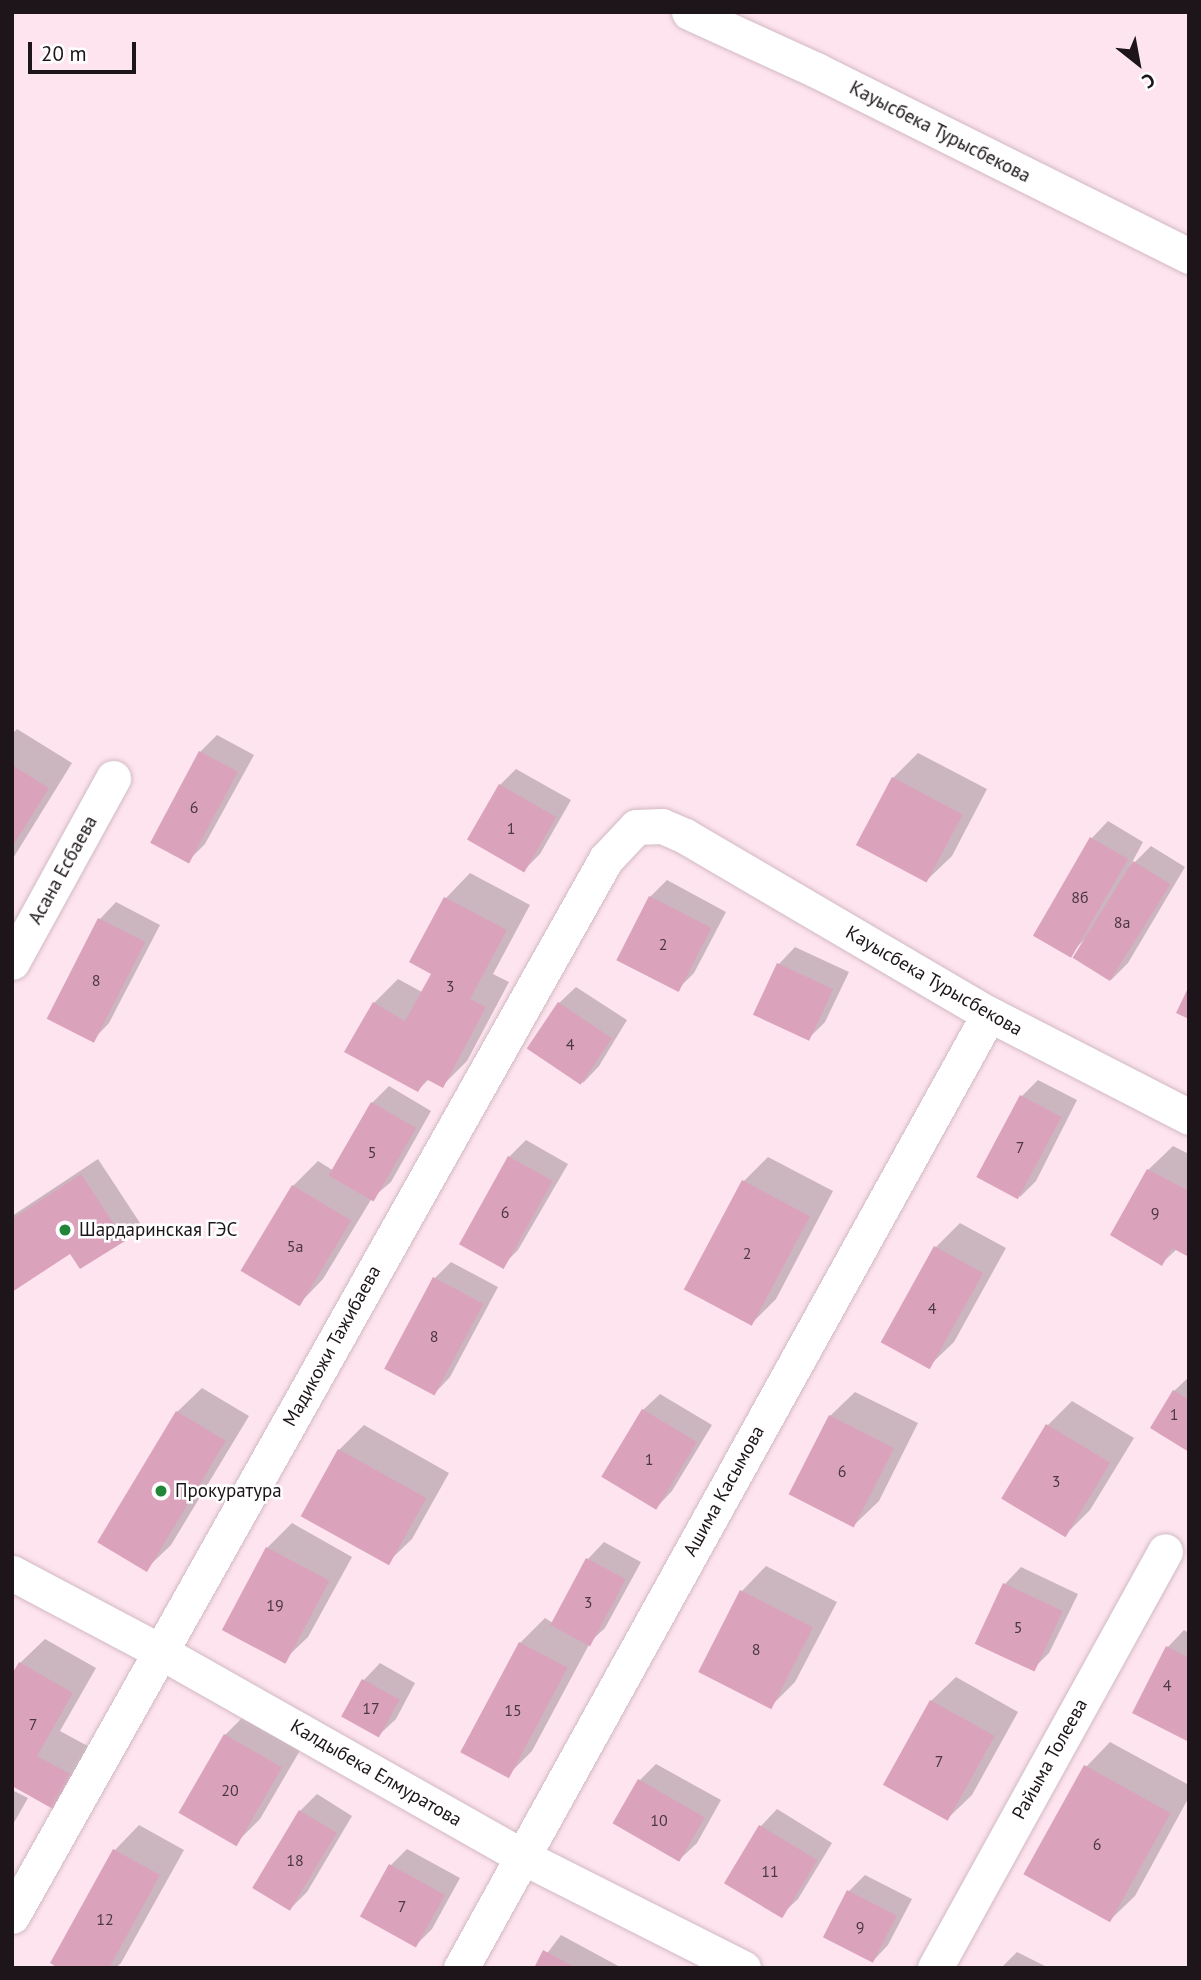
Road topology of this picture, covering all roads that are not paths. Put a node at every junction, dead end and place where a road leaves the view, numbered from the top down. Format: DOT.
graph roads {
  1 [pos="689,12"];
  2 [pos="1189,256"];
  3 [pos="113,778"];
  4 [pos="685,836"];
  5 [pos="12,962"];
  6 [pos="989,1014"];
  7 [pos="1189,1118"];
  8 [pos="1165,1551"];
  9 [pos="12,1573"];
  10 [pos="161,1652"];
  11 [pos="522,1856"];
  12 [pos="12,1916"];
  13 [pos="461,1968"];
  14 [pos="743,1968"];
  15 [pos="935,1968"];
  1 -- 2 [label="street, Кауысбека Турысбекова"];
  3 -- 5 [label="street, Асана Есбаева"];
  4 -- 6 [label="street, Кауысбека Турысбекова"];
  4 -- 10 [label="street, Мадикожи Тажибаева"];
  6 -- 7 [label="street, Кауысбека Турысбекова"];
  6 -- 11 [label="street, Ашима Касымова"];
  8 -- 15 [label="street, Райыма Толеева"];
  9 -- 10 [label="street, Калдыбека Елмуратова"];
  10 -- 11 [label="street, Калдыбека Елмуратова"];
  10 -- 12 [label="street, Мадикожи Тажибаева"];
  11 -- 13 [label="street, Ашима Касымова"];
  11 -- 14 [label="street, Калдыбека Елмуратова"];
}
